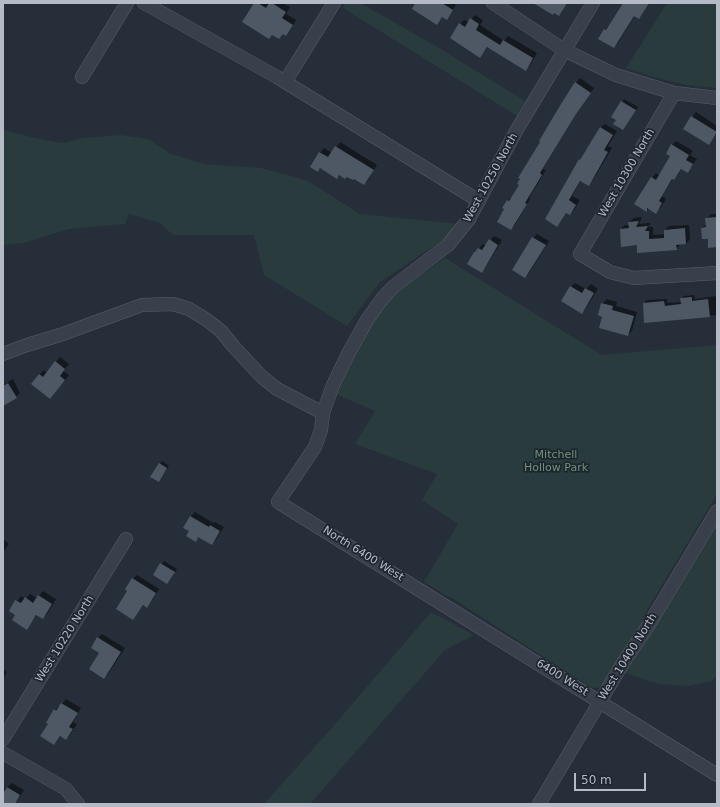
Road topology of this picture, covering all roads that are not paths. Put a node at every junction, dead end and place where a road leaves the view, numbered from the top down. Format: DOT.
graph roads {
  1 [pos="127,3"];
  2 [pos="144,3"];
  3 [pos="334,3"];
  4 [pos="493,3"];
  5 [pos="593,3"];
  6 [pos="564,50"];
  7 [pos="82,77"];
  8 [pos="285,82"];
  9 [pos="674,93"];
  10 [pos="717,98"];
  11 [pos="479,201"];
  12 [pos="717,273"];
  13 [pos="3,354"];
  14 [pos="323,413"];
  15 [pos="278,502"];
  16 [pos="717,511"];
  17 [pos="126,539"];
  18 [pos="448,607"];
  19 [pos="600,702"];
  20 [pos="3,739"];
  21 [pos="3,753"];
  22 [pos="717,775"];
  23 [pos="78,804"];
  24 [pos="539,804"];
  1 -- 7 [label="street"];
  2 -- 8 [label="street"];
  3 -- 8 [label="street"];
  4 -- 6 [label="street"];
  5 -- 6 [label="street, West 10250 North"];
  6 -- 9 [label="street"];
  6 -- 11 [label="street, West 10250 North"];
  8 -- 11 [label="street"];
  9 -- 10 [label="street"];
  9 -- 12 [label="street, West 10300 North"];
  11 -- 14 [label="street, West 10250 North"];
  13 -- 14 [label="street"];
  14 -- 15 [label="street, West 10250 North"];
  15 -- 18 [label="street, North 6400 West"];
  16 -- 19 [label="street, West 10400 North"];
  17 -- 20 [label="street, West 10220 North"];
  18 -- 19 [label="street, 6400 West"];
  19 -- 22 [label="street, 6400 West"];
  19 -- 24 [label="street, West 10400 North"];
  21 -- 23 [label="street"];
}
